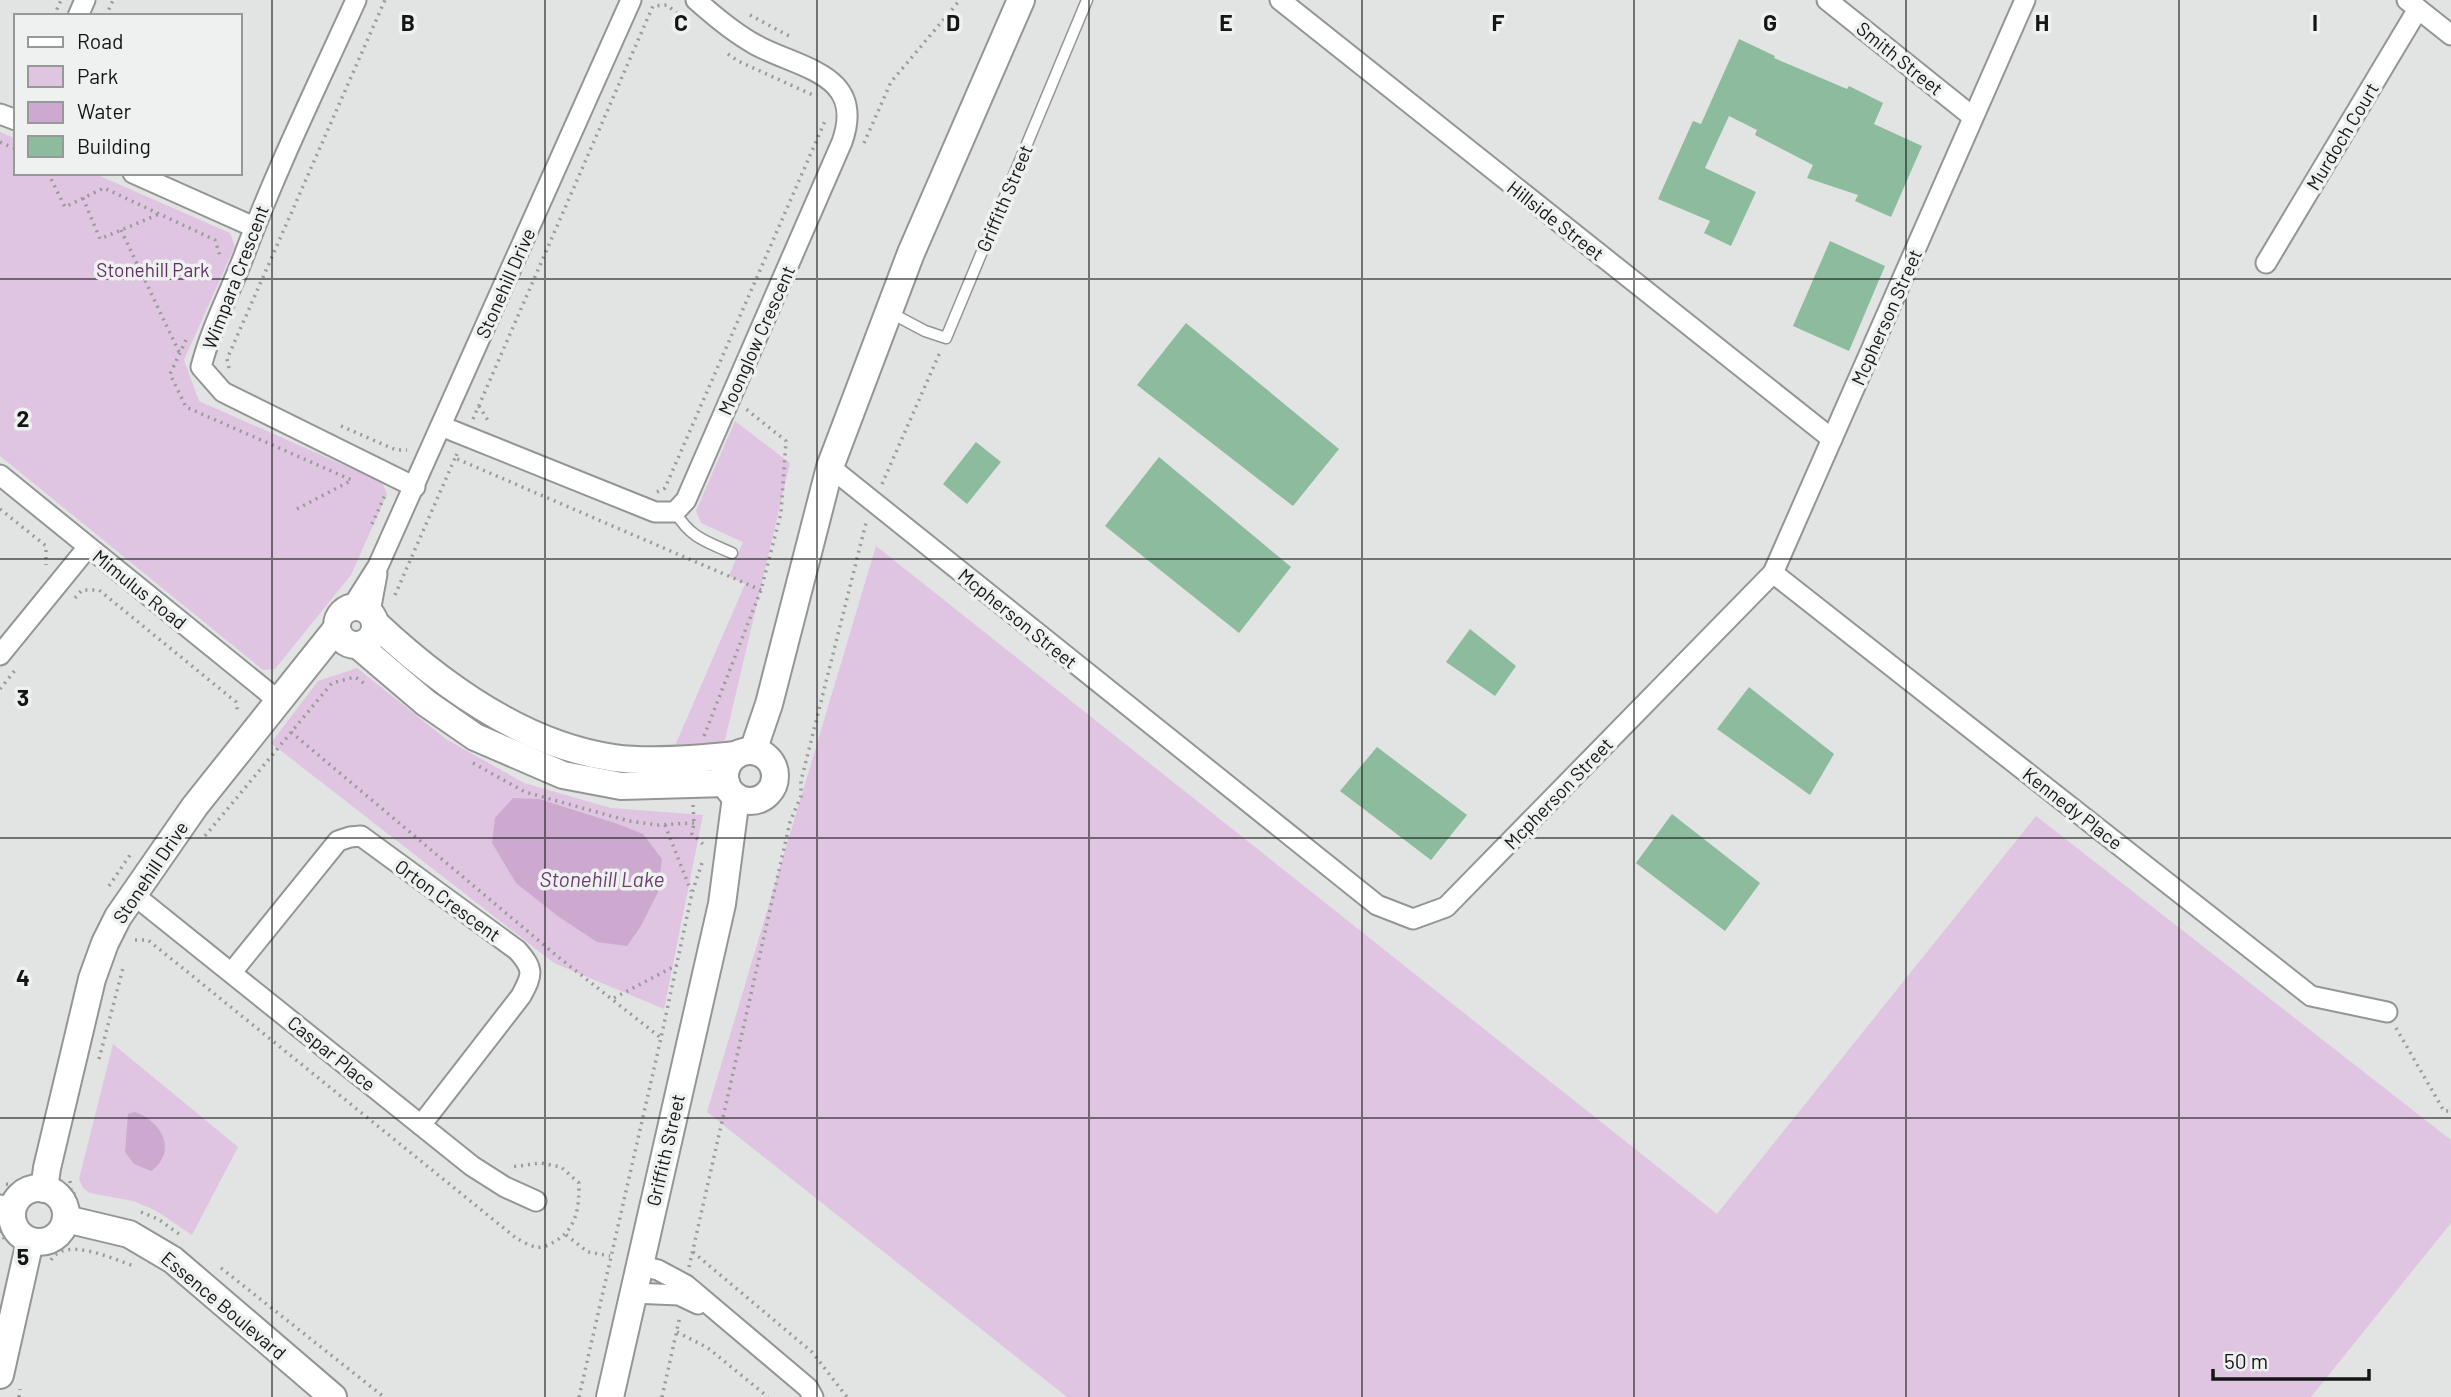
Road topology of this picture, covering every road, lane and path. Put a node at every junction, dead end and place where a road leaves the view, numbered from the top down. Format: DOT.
graph roads {
  1 [pos="356,0"];
  2 [pos="385,0"];
  3 [pos="631,0"];
  4 [pos="696,0"];
  5 [pos="960,0"];
  6 [pos="1021,0"];
  7 [pos="1087,0"];
  8 [pos="1280,0"];
  9 [pos="1827,0"];
  10 [pos="2025,0"];
  11 [pos="2413,4"];
  12 [pos="687,21"];
  13 [pos="2451,35"];
  14 [pos="728,53"];
  15 [pos="822,100"];
  16 [pos="826,117"];
  17 [pos="1973,117"];
  18 [pos="864,142"];
  19 [pos="137,175"];
  20 [pos="83,198"];
  21 [pos="159,214"];
  22 [pos="254,227"];
  23 [pos="121,230"];
  24 [pos="2266,263"];
  25 [pos="889,312"];
  26 [pos="946,338"];
  27 [pos="180,354"];
  28 [pos="230,377"];
  29 [pos="479,406"];
  30 [pos="746,409"];
  31 [pos="337,424"];
  32 [pos="489,424"];
  33 [pos="441,426"];
  34 [pos="465,435"];
  35 [pos="1832,439"];
  36 [pos="407,450"];
  37 [pos="455,458"];
  38 [pos="830,467"];
  39 [pos="0,475"];
  40 [pos="352,481"];
  41 [pos="415,487"];
  42 [pos="385,495"];
  43 [pos="651,496"];
  44 [pos="872,501"];
  45 [pos="0,509"];
  46 [pos="296,509"];
  47 [pos="675,512"];
  48 [pos="370,529"];
  49 [pos="88,547"];
  50 [pos="732,553"];
  51 [pos="39,573"];
  52 [pos="1773,573"];
  53 [pos="761,590"];
  54 [pos="394,598"];
  55 [pos="72,601"];
  56 [pos="358,627"];
  57 [pos="0,655"];
  58 [pos="24,659"];
  59 [pos="0,689"];
  60 [pos="280,702"];
  61 [pos="239,719"];
  62 [pos="291,732"];
  63 [pos="751,754"];
  64 [pos="693,772"];
  65 [pos="740,793"];
  66 [pos="665,825"];
  67 [pos="138,846"];
  68 [pos="108,887"];
  69 [pos="692,893"];
  70 [pos="134,895"];
  71 [pos="677,965"];
  72 [pos="232,972"];
  73 [pos="614,998"];
  74 [pos="2387,1012"];
  75 [pos="661,1038"];
  76 [pos="2451,1111"];
  77 [pos="421,1125"];
  78 [pos="44,1189"];
  79 [pos="536,1201"];
  80 [pos="6,1207"];
  81 [pos="66,1219"];
  82 [pos="0,1231"];
  83 [pos="566,1235"];
  84 [pos="27,1251"];
  85 [pos="693,1252"];
  86 [pos="610,1256"];
  87 [pos="638,1265"];
  88 [pos="136,1267"];
  89 [pos="685,1291"];
  90 [pos="632,1293"];
  91 [pos="677,1332"];
  92 [pos="0,1375"];
  93 [pos="333,1397"];
  94 [pos="579,1397"];
  95 [pos="610,1397"];
  96 [pos="662,1397"];
  97 [pos="768,1397"];
  98 [pos="813,1397"];
  99 [pos="847,1397"];
  1 -- 22 [label="street, Wimpara Crescent"];
  2 -- 28 [label="path"];
  3 -- 33 [label="street, Stonehill Drive"];
  4 -- 47 [label="street, Moonglow Crescent"];
  5 -- 18 [label="path"];
  6 -- 25 [label="street"];
  7 -- 26 [label="lane, Griffith Street"];
  8 -- 35 [label="street, Hillside Street"];
  9 -- 17 [label="street, Smith Street"];
  10 -- 17 [label="street, Mcpherson Street"];
  11 -- 13 [label="street"];
  11 -- 24 [label="street, Murdoch Court"];
  12 -- 29 [label="path"];
  14 -- 15 [label="path"];
  16 -- 43 [label="path"];
  17 -- 35 [label="street, Mcpherson Street"];
  19 -- 22 [label="street"];
  20 -- 23 [label="path"];
  21 -- 23 [label="path"];
  22 -- 41 [label="street, Wimpara Crescent"];
  23 -- 27 [label="path"];
  25 -- 26 [label="lane"];
  25 -- 38 [label="street"];
  26 -- 44 [label="path"];
  29 -- 32 [label="path"];
  29 -- 34 [label="path"];
  30 -- 53 [label="path"];
  31 -- 36 [label="path"];
  33 -- 34 [label="street"];
  33 -- 41 [label="street, Stonehill Drive"];
  34 -- 37 [label="path"];
  34 -- 47 [label="street"];
  35 -- 52 [label="street, Mcpherson Street"];
  37 -- 53 [label="path"];
  37 -- 54 [label="path"];
  38 -- 44 [label="street, Mcpherson Street"];
  38 -- 63 [label="street"];
  39 -- 49 [label="street, Mimulus Road"];
  40 -- 46 [label="path"];
  41 -- 56 [label="street, Stonehill Drive"];
  42 -- 48 [label="path"];
  44 -- 52 [label="street, Mcpherson Street"];
  44 -- 85 [label="path"];
  45 -- 51 [label="path"];
  47 -- 50 [label="lane"];
  49 -- 57 [label="street"];
  49 -- 60 [label="street, Mimulus Road"];
  52 -- 74 [label="street, Kennedy Place"];
  53 -- 64 [label="path"];
  55 -- 61 [label="path"];
  56 -- 60 [label="street, Stonehill Drive"];
  56 -- 64 [label="street"];
  58 -- 59 [label="path"];
  60 -- 70 [label="street, Stonehill Drive"];
  62 -- 73 [label="path"];
  63 -- 64 [label="street"];
  63 -- 65 [label="street"];
  63 -- 65 [label="street"];
  64 -- 65 [label="street"];
  64 -- 69 [label="path"];
  65 -- 87 [label="street, Griffith Street"];
  66 -- 69 [label="path"];
  67 -- 68 [label="path"];
  69 -- 71 [label="path"];
  70 -- 72 [label="street, Caspar Place"];
  70 -- 78 [label="street, Stonehill Drive"];
  71 -- 73 [label="path"];
  71 -- 75 [label="path"];
  72 -- 77 [label="street, Caspar Place"];
  72 -- 77 [label="street, Orton Crescent"];
  73 -- 75 [label="path"];
  74 -- 76 [label="path"];
  75 -- 86 [label="path"];
  77 -- 79 [label="street, Caspar Place"];
  78 -- 80 [label="street"];
  78 -- 81 [label="street"];
  80 -- 84 [label="street"];
  81 -- 84 [label="street"];
  81 -- 93 [label="street, Essence Boulevard"];
  82 -- 84 [label="path"];
  83 -- 86 [label="path"];
  84 -- 88 [label="path"];
  84 -- 92 [label="street"];
  85 -- 89 [label="path"];
  85 -- 99 [label="path"];
  86 -- 94 [label="path"];
  87 -- 89 [label="street"];
  87 -- 90 [label="street, Griffith Street"];
  89 -- 90 [label="street"];
  89 -- 91 [label="path"];
  89 -- 98 [label="street"];
  90 -- 95 [label="street, Griffith Street"];
  91 -- 96 [label="path"];
  91 -- 97 [label="path"];
}
